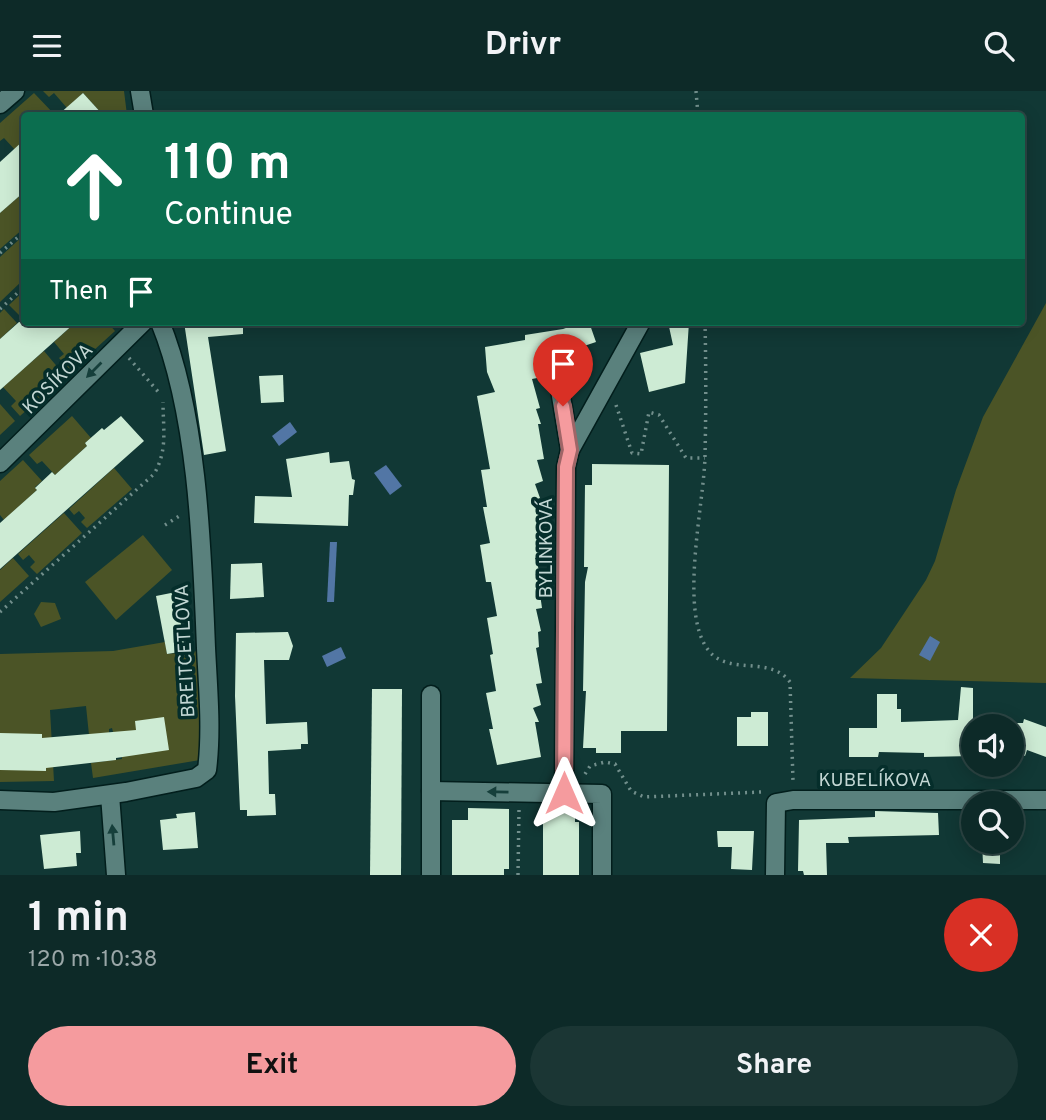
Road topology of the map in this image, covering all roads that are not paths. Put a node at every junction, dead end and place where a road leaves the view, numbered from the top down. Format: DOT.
graph roads {
  1 [pos="15,91"];
  2 [pos="140,91"];
  3 [pos="0,104"];
  4 [pos="144,112"];
  5 [pos="139,326"];
  6 [pos="162,326"];
  7 [pos="640,326"];
  8 [pos="559,384"];
  9 [pos="570,450"];
  10 [pos="0,463"];
  11 [pos="431,695"];
  12 [pos="431,792"];
  13 [pos="573,793"];
  14 [pos="110,795"];
  15 [pos="0,800"];
  16 [pos="1046,800"];
  17 [pos="116,875"];
  18 [pos="431,875"];
  19 [pos="602,875"];
  20 [pos="775,875"];
  1 -- 3 [label="street"];
  2 -- 4 [label="street"];
  5 -- 10 [label="street, KOSÍKOVA, one-way"];
  6 -- 14 [label="street, BREITCETLOVA"];
  7 -- 9 [label="street, BYLINKOVÁ"];
  8 -- 9 [label="street"];
  9 -- 13 [label="street, BYLINKOVÁ"];
  11 -- 12 [label="street"];
  13 -- 12 [label="street, one-way"];
  12 -- 18 [label="street"];
  13 -- 19 [label="street"];
  14 -- 15 [label="street, BREITCETLOVA"];
  17 -- 14 [label="street, one-way"];
  16 -- 20 [label="street, KUBELÍKOVA"];
}
